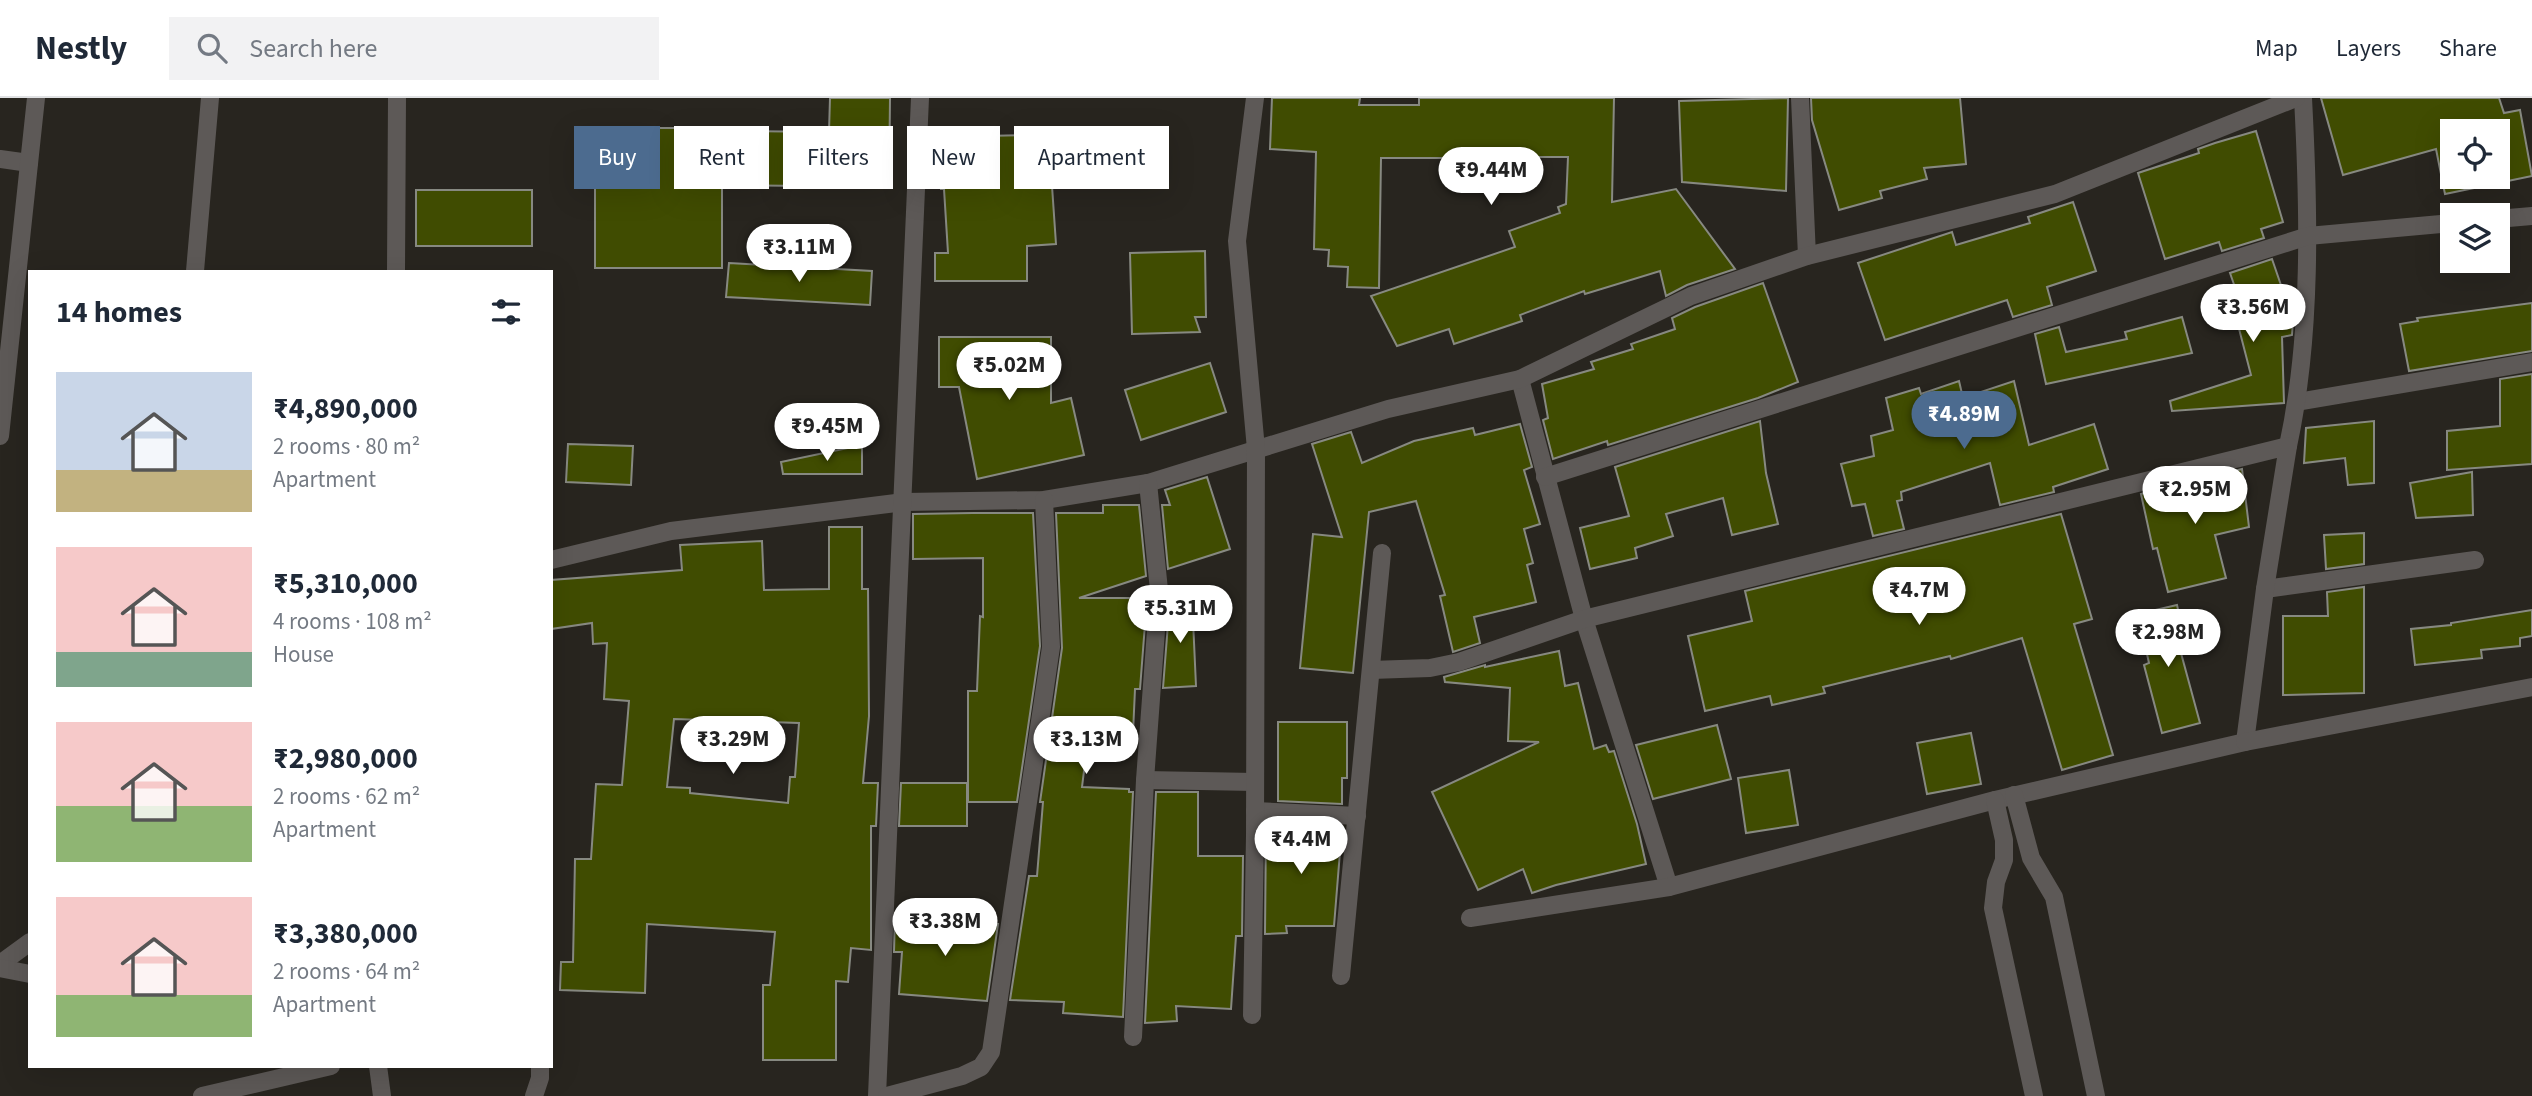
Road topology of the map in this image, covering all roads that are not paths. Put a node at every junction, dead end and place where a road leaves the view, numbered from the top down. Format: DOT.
graph roads {
  1 [pos="36,98"];
  2 [pos="210,98"];
  3 [pos="397,98"];
  4 [pos="920,98"];
  5 [pos="1255,98"];
  6 [pos="1800,98"];
  7 [pos="2296,98"];
  8 [pos="2303,98"];
  9 [pos="0,159"];
  10 [pos="29,163"];
  11 [pos="2532,216"];
  12 [pos="2510,218"];
  13 [pos="2440,224"];
  14 [pos="2308,236"];
  15 [pos="1807,256"];
  16 [pos="195,270"];
  17 [pos="396,270"];
  18 [pos="4,361"];
  19 [pos="2532,362"];
  20 [pos="1520,379"];
  21 [pos="2297,402"];
  22 [pos="0,436"];
  23 [pos="2288,446"];
  24 [pos="1256,449"];
  25 [pos="1545,477"];
  26 [pos="1148,483"];
  27 [pos="1044,500"];
  28 [pos="904,502"];
  29 [pos="1382,553"];
  30 [pos="553,560"];
  31 [pos="2475,560"];
  32 [pos="2265,589"];
  33 [pos="1584,619"];
  34 [pos="1371,670"];
  35 [pos="2532,687"];
  36 [pos="2245,742"];
  37 [pos="1145,780"];
  38 [pos="1255,782"];
  39 [pos="2014,795"];
  40 [pos="1995,800"];
  41 [pos="1255,811"];
  42 [pos="1357,816"];
  43 [pos="1669,887"];
  44 [pos="1470,918"];
  45 [pos="28,944"];
  46 [pos="0,966"];
  47 [pos="28,973"];
  48 [pos="1341,976"];
  49 [pos="1252,1015"];
  50 [pos="1133,1037"];
  51 [pos="322,1068"];
  52 [pos="378,1068"];
  53 [pos="540,1068"];
  54 [pos="201,1096"];
  55 [pos="382,1096"];
  56 [pos="534,1096"];
  57 [pos="877,1096"];
  58 [pos="887,1096"];
  59 [pos="2034,1096"];
  60 [pos="2096,1096"];
  1 -- 10 [label="street"];
  2 -- 16 [label="street"];
  3 -- 17 [label="street"];
  4 -- 28 [label="street"];
  5 -- 24 [label="street"];
  6 -- 15 [label="street"];
  7 -- 15 [label="street"];
  8 -- 14 [label="street"];
  9 -- 10 [label="street"];
  10 -- 18 [label="street"];
  11 -- 12 [label="street"];
  13 -- 14 [label="street"];
  14 -- 21 [label="street"];
  14 -- 25 [label="street"];
  15 -- 20 [label="street"];
  18 -- 22 [label="street"];
  19 -- 21 [label="street"];
  20 -- 24 [label="street"];
  20 -- 25 [label="street"];
  21 -- 23 [label="street"];
  23 -- 32 [label="street"];
  23 -- 33 [label="street"];
  24 -- 26 [label="street"];
  24 -- 38 [label="street"];
  25 -- 33 [label="street"];
  26 -- 27 [label="street"];
  26 -- 37 [label="street"];
  27 -- 28 [label="street"];
  27 -- 58 [label="street"];
  28 -- 30 [label="street"];
  28 -- 57 [label="street"];
  29 -- 34 [label="street"];
  31 -- 32 [label="street"];
  32 -- 36 [label="street"];
  33 -- 34 [label="street"];
  33 -- 43 [label="street"];
  34 -- 42 [label="street"];
  35 -- 36 [label="street"];
  36 -- 39 [label="street"];
  37 -- 38 [label="street"];
  37 -- 50 [label="street"];
  38 -- 41 [label="street"];
  39 -- 40 [label="street"];
  39 -- 60 [label="street"];
  40 -- 43 [label="street"];
  40 -- 59 [label="street"];
  41 -- 42 [label="street"];
  41 -- 49 [label="street"];
  42 -- 48 [label="street"];
  43 -- 44 [label="street"];
  45 -- 46 [label="street"];
  46 -- 47 [label="street"];
  51 -- 54 [label="street"];
  52 -- 55 [label="street"];
  53 -- 56 [label="street"];
}
